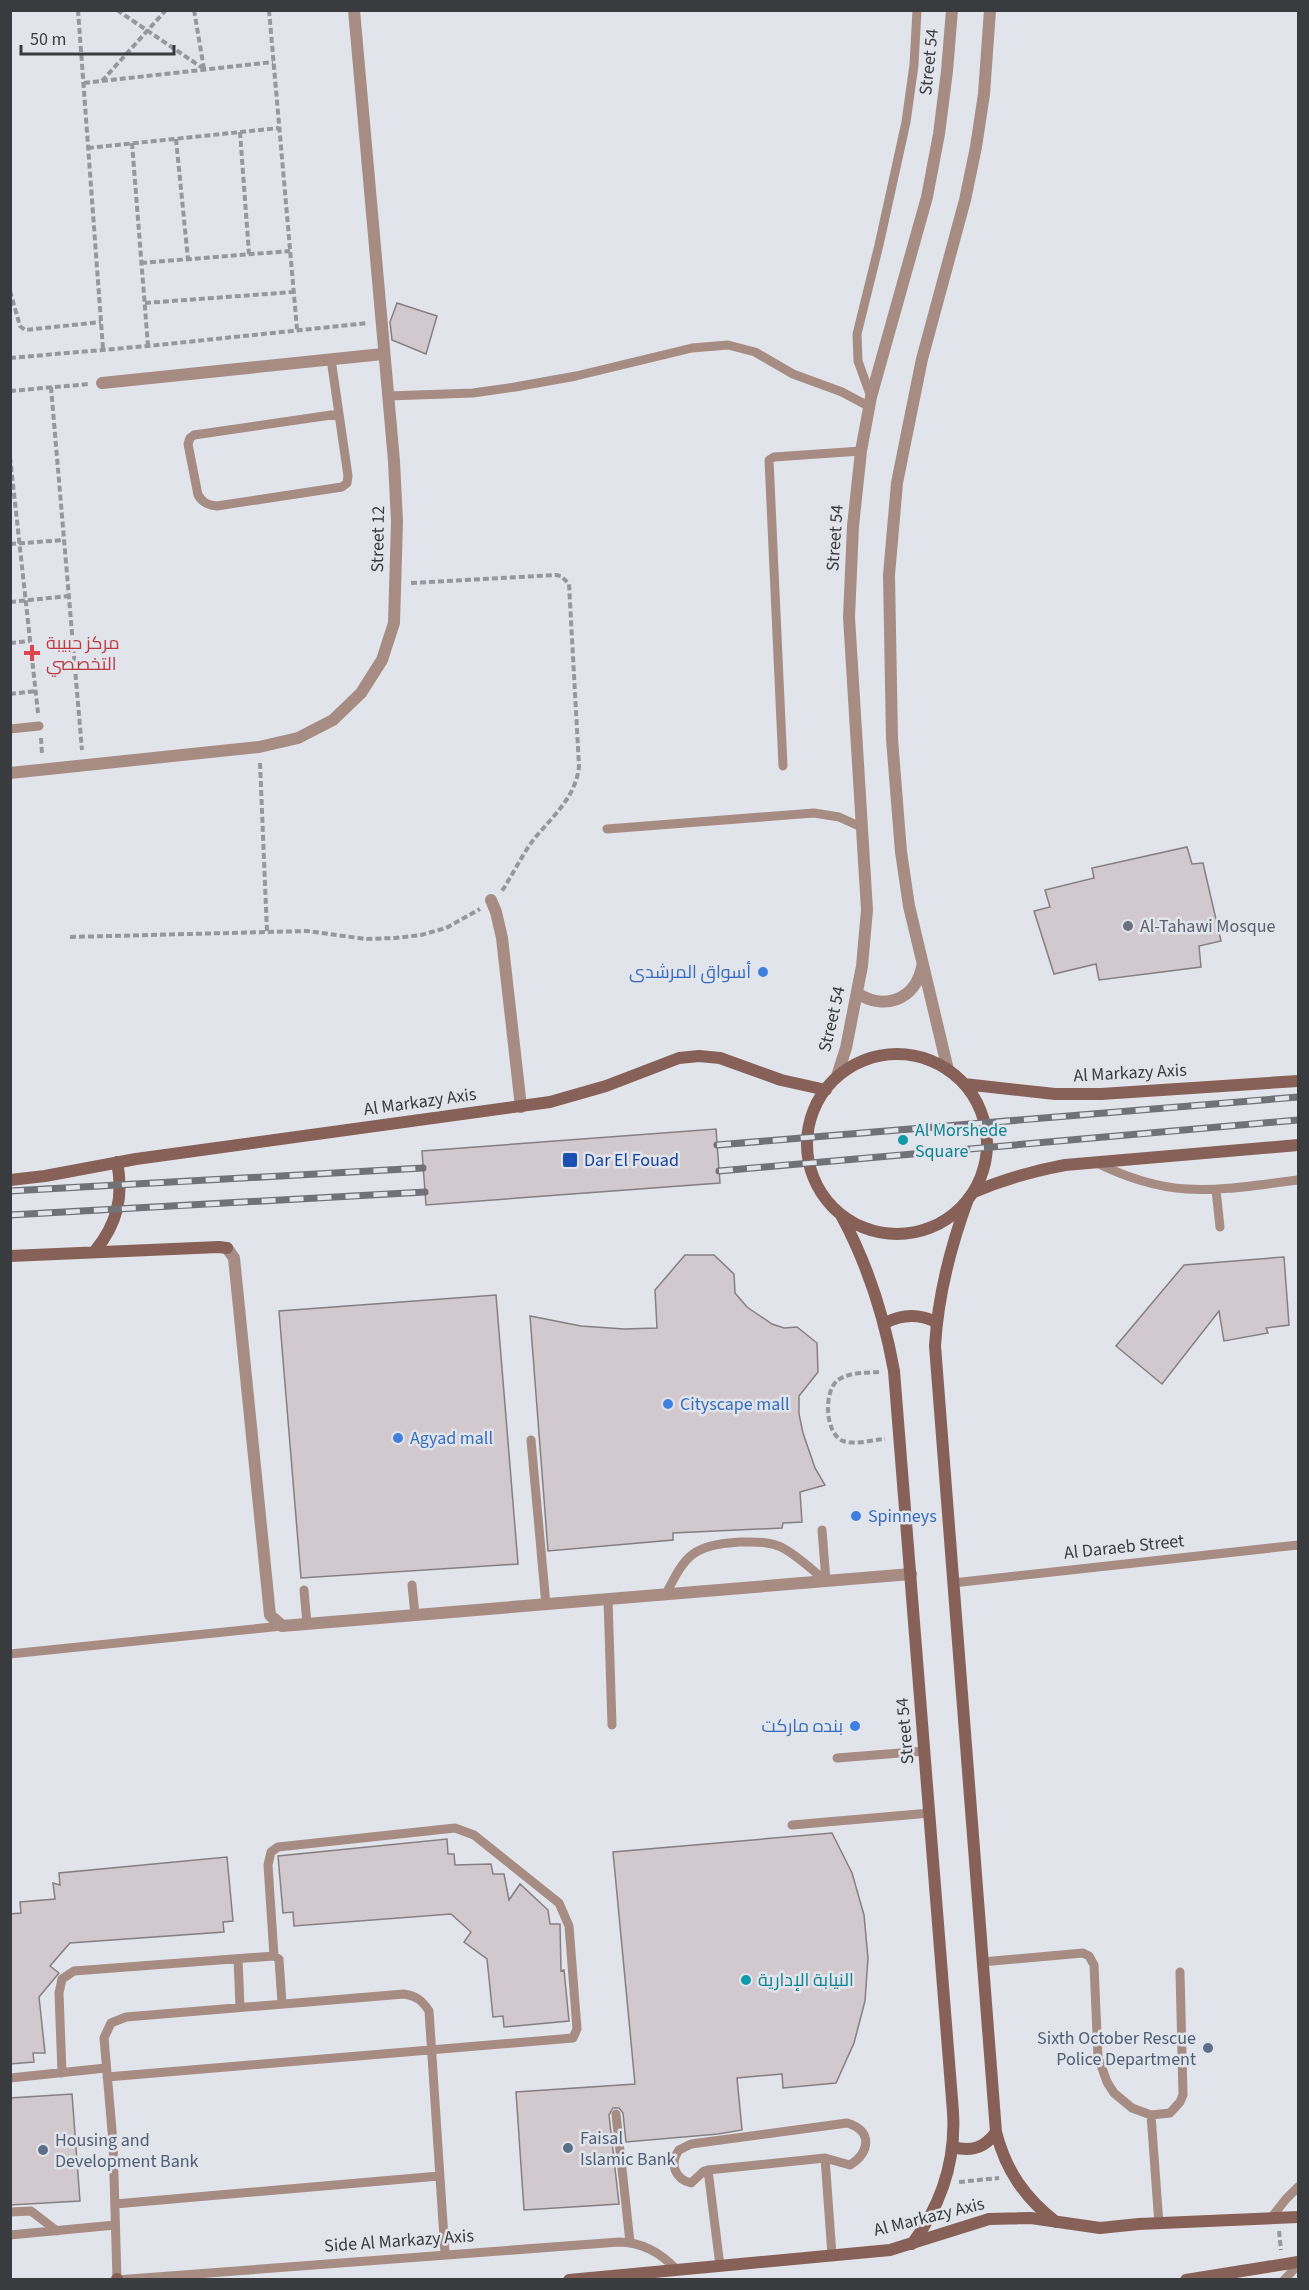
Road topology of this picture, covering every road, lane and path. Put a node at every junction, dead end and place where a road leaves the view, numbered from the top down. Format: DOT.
graph roads {
  1 [pos="78,10"];
  2 [pos="117,10"];
  3 [pos="166,10"];
  4 [pos="194,10"];
  5 [pos="269,10"];
  6 [pos="354,10"];
  7 [pos="917,10"];
  8 [pos="952,10"];
  9 [pos="990,10"];
  10 [pos="148,30"];
  11 [pos="273,62"];
  12 [pos="204,70"];
  13 [pos="102,81"];
  14 [pos="84,83"];
  15 [pos="279,128"];
  16 [pos="240,132"];
  17 [pos="176,139"];
  18 [pos="132,143"];
  19 [pos="88,148"];
  20 [pos="290,251"];
  21 [pos="249,254"];
  22 [pos="188,259"];
  23 [pos="141,263"];
  24 [pos="10,291"];
  25 [pos="294,292"];
  26 [pos="145,303"];
  27 [pos="101,322"];
  28 [pos="380,322"];
  29 [pos="297,330"];
  30 [pos="148,346"];
  31 [pos="103,349"];
  32 [pos="383,354"];
  33 [pos="10,358"];
  34 [pos="332,359"];
  35 [pos="102,383"];
  36 [pos="51,387"];
  37 [pos="10,391"];
  38 [pos="388,396"];
  39 [pos="870,402"];
  40 [pos="338,414"];
  41 [pos="861,451"];
  42 [pos="10,457"];
  43 [pos="64,540"];
  44 [pos="10,544"];
  45 [pos="20,544"];
  46 [pos="395,584"];
  47 [pos="69,596"];
  48 [pos="26,601"];
  49 [pos="10,602"];
  50 [pos="30,641"];
  51 [pos="10,643"];
  52 [pos="36,691"];
  53 [pos="10,694"];
  54 [pos="39,726"];
  55 [pos="10,729"];
  56 [pos="259,747"];
  57 [pos="83,765"];
  58 [pos="783,766"];
  59 [pos="44,770"];
  60 [pos="10,773"];
  61 [pos="861,828"];
  62 [pos="607,829"];
  63 [pos="491,900"];
  64 [pos="267,932"];
  65 [pos="70,937"];
  66 [pos="922,966"];
  67 [pos="857,993"];
  68 [pos="948,1070"];
  69 [pos="837,1076"];
  70 [pos="1299,1081"];
  71 [pos="964,1084"];
  72 [pos="826,1090"];
  73 [pos="521,1107"];
  74 [pos="1299,1145"];
  75 [pos="117,1162"];
  76 [pos="1097,1162"];
  77 [pos="10,1180"];
  78 [pos="1299,1180"];
  79 [pos="1216,1190"];
  80 [pos="971,1195"];
  81 [pos="841,1215"];
  82 [pos="1220,1227"];
  83 [pos="227,1248"];
  84 [pos="95,1251"];
  85 [pos="10,1256"];
  86 [pos="936,1322"];
  87 [pos="885,1323"];
  88 [pos="894,1371"];
  89 [pos="900,1438"];
  90 [pos="531,1440"];
  91 [pos="822,1530"];
  92 [pos="1299,1545"];
  93 [pos="911,1574"];
  94 [pos="826,1581"];
  95 [pos="953,1583"];
  96 [pos="412,1585"];
  97 [pos="304,1590"];
  98 [pos="666,1594"];
  99 [pos="608,1599"];
  100 [pos="546,1605"];
  101 [pos="415,1615"];
  102 [pos="308,1624"];
  103 [pos="282,1626"];
  104 [pos="10,1654"];
  105 [pos="612,1725"];
  106 [pos="925,1751"];
  107 [pos="837,1758"];
  108 [pos="930,1814"];
  109 [pos="792,1825"];
  110 [pos="274,1956"];
  111 [pos="238,1959"];
  112 [pos="982,1962"];
  113 [pos="1179,1972"];
  114 [pos="282,2004"];
  115 [pos="240,2007"];
  116 [pos="431,2050"];
  117 [pos="106,2072"];
  118 [pos="62,2073"];
  119 [pos="10,2078"];
  120 [pos="616,2114"];
  121 [pos="1151,2115"];
  122 [pos="996,2132"];
  123 [pos="953,2147"];
  124 [pos="825,2158"];
  125 [pos="708,2170"];
  126 [pos="1012,2174"];
  127 [pos="440,2176"];
  128 [pos="946,2181"];
  129 [pos="1299,2187"];
  130 [pos="115,2204"];
  131 [pos="10,2212"];
  132 [pos="1299,2217"];
  133 [pos="1275,2218"];
  134 [pos="1056,2222"];
  135 [pos="1160,2224"];
  136 [pos="116,2225"];
  137 [pos="57,2231"];
  138 [pos="10,2235"];
  139 [pos="630,2242"];
  140 [pos="912,2244"];
  141 [pos="445,2253"];
  142 [pos="832,2255"];
  143 [pos="1282,2263"];
  144 [pos="1299,2263"];
  145 [pos="720,2266"];
  146 [pos="677,2270"];
  147 [pos="117,2280"];
  148 [pos="569,2280"];
  149 [pos="1186,2280"];
  150 [pos="1284,2280"];
  1 -- 14 [label="path"];
  2 -- 10 [label="path"];
  3 -- 10 [label="path"];
  4 -- 12 [label="path"];
  5 -- 11 [label="path"];
  6 -- 28 [label="street, Street 12"];
  7 -- 39 [label="lane"];
  8 -- 39 [label="street, Street 54"];
  9 -- 66 [label="street"];
  10 -- 12 [label="path"];
  10 -- 13 [label="path"];
  11 -- 12 [label="path"];
  11 -- 15 [label="path"];
  12 -- 13 [label="path"];
  13 -- 14 [label="path"];
  14 -- 19 [label="path"];
  15 -- 16 [label="path"];
  15 -- 20 [label="path"];
  16 -- 17 [label="path"];
  16 -- 21 [label="path"];
  17 -- 18 [label="path"];
  17 -- 22 [label="path"];
  18 -- 19 [label="path"];
  18 -- 23 [label="path"];
  19 -- 27 [label="path"];
  20 -- 21 [label="path"];
  20 -- 25 [label="path"];
  21 -- 22 [label="path"];
  22 -- 23 [label="path"];
  23 -- 26 [label="path"];
  24 -- 27 [label="path"];
  25 -- 26 [label="path"];
  25 -- 29 [label="path"];
  26 -- 30 [label="path"];
  27 -- 31 [label="path"];
  28 -- 29 [label="path"];
  28 -- 32 [label="street, Street 12"];
  29 -- 30 [label="path"];
  30 -- 31 [label="path"];
  31 -- 33 [label="path"];
  32 -- 34 [label="street"];
  32 -- 38 [label="street, Street 12"];
  34 -- 35 [label="street"];
  34 -- 40 [label="lane"];
  35 -- 36 [label="path"];
  36 -- 37 [label="path"];
  36 -- 43 [label="path"];
  38 -- 39 [label="lane"];
  38 -- 46 [label="street, Street 12"];
  39 -- 41 [label="street, Street 54"];
  40 -- 40 [label="lane"];
  41 -- 58 [label="lane"];
  41 -- 61 [label="street, Street 54"];
  42 -- 45 [label="path"];
  43 -- 45 [label="path"];
  43 -- 47 [label="path"];
  44 -- 45 [label="path"];
  45 -- 48 [label="path"];
  46 -- 56 [label="street, Street 12"];
  46 -- 63 [label="path"];
  47 -- 48 [label="path"];
  47 -- 57 [label="path"];
  48 -- 49 [label="path"];
  48 -- 50 [label="path"];
  50 -- 51 [label="path"];
  50 -- 52 [label="path"];
  52 -- 53 [label="path"];
  52 -- 54 [label="path"];
  54 -- 55 [label="lane"];
  54 -- 59 [label="path"];
  56 -- 57 [label="street, Street 12"];
  56 -- 64 [label="path"];
  57 -- 59 [label="street, Street 12"];
  59 -- 60 [label="street, Street 12"];
  61 -- 62 [label="lane"];
  61 -- 67 [label="street, Street 54"];
  63 -- 64 [label="path"];
  63 -- 73 [label="street"];
  64 -- 65 [label="path"];
  66 -- 67 [label="street"];
  66 -- 68 [label="street"];
  67 -- 69 [label="street, Street 54"];
  68 -- 69 [label="main road"];
  68 -- 71 [label="main road"];
  69 -- 72 [label="main road"];
  70 -- 71 [label="main road, Al Markazy Axis"];
  71 -- 80 [label="main road"];
  72 -- 73 [label="main road, Al Markazy Axis"];
  72 -- 81 [label="main road"];
  73 -- 75 [label="main road, Al Markazy Axis"];
  74 -- 76 [label="main road"];
  75 -- 77 [label="main road, Al Markazy Axis"];
  75 -- 84 [label="main road"];
  76 -- 79 [label="lane"];
  76 -- 80 [label="main road"];
  78 -- 79 [label="lane"];
  79 -- 82 [label="lane"];
  80 -- 81 [label="main road"];
  80 -- 86 [label="main road"];
  81 -- 87 [label="main road, Street 54"];
  83 -- 84 [label="main road"];
  83 -- 103 [label="street"];
  84 -- 85 [label="main road"];
  86 -- 87 [label="main road"];
  86 -- 95 [label="main road"];
  87 -- 88 [label="main road, Street 54"];
  88 -- 89 [label="main road, Street 54"];
  88 -- 89 [label="path"];
  89 -- 93 [label="main road, Street 54"];
  90 -- 100 [label="lane"];
  91 -- 94 [label="lane"];
  92 -- 95 [label="lane, Al Daraeb Street"];
  93 -- 94 [label="street"];
  93 -- 106 [label="main road, Street 54"];
  94 -- 98 [label="street"];
  94 -- 98 [label="lane"];
  95 -- 112 [label="main road"];
  96 -- 101 [label="lane"];
  97 -- 102 [label="lane"];
  98 -- 99 [label="street"];
  99 -- 100 [label="street"];
  99 -- 105 [label="lane"];
  100 -- 101 [label="street"];
  101 -- 102 [label="street"];
  102 -- 103 [label="street"];
  103 -- 104 [label="lane"];
  106 -- 107 [label="lane"];
  106 -- 108 [label="main road, Street 54"];
  108 -- 109 [label="lane"];
  108 -- 123 [label="main road, Street 54"];
  110 -- 111 [label="lane"];
  110 -- 114 [label="lane"];
  110 -- 116 [label="lane"];
  111 -- 115 [label="lane"];
  111 -- 118 [label="lane"];
  112 -- 121 [label="lane"];
  112 -- 122 [label="main road"];
  113 -- 121 [label="lane"];
  114 -- 115 [label="lane"];
  114 -- 116 [label="lane"];
  115 -- 117 [label="lane"];
  116 -- 117 [label="lane"];
  116 -- 127 [label="lane"];
  117 -- 118 [label="lane"];
  117 -- 130 [label="lane"];
  118 -- 119 [label="lane"];
  120 -- 139 [label="lane"];
  121 -- 135 [label="lane"];
  122 -- 123 [label="main road"];
  122 -- 126 [label="main road"];
  123 -- 128 [label="main road, Street 54"];
  124 -- 125 [label="lane"];
  124 -- 125 [label="lane"];
  124 -- 142 [label="lane"];
  125 -- 145 [label="lane"];
  126 -- 128 [label="path"];
  126 -- 134 [label="main road"];
  127 -- 130 [label="lane"];
  127 -- 141 [label="lane"];
  128 -- 140 [label="main road, Street 54"];
  129 -- 133 [label="lane"];
  130 -- 136 [label="lane"];
  131 -- 137 [label="lane"];
  132 -- 133 [label="main road, Al Markazy Axis"];
  133 -- 135 [label="main road, Al Markazy Axis"];
  133 -- 143 [label="path"];
  134 -- 135 [label="main road, Al Markazy Axis"];
  134 -- 140 [label="main road, Al Markazy Axis"];
  136 -- 137 [label="lane"];
  136 -- 147 [label="lane"];
  137 -- 138 [label="lane"];
  139 -- 141 [label="lane, Side Al Markazy Axis"];
  139 -- 146 [label="lane, Side Al Markazy Axis"];
  140 -- 142 [label="main road, Al Markazy Axis"];
  141 -- 147 [label="lane, Side Al Markazy Axis"];
  142 -- 145 [label="main road, Al Markazy Axis"];
  143 -- 144 [label="main road"];
  143 -- 149 [label="main road"];
  144 -- 150 [label="lane"];
  145 -- 146 [label="main road, Al Markazy Axis"];
  146 -- 148 [label="main road, Al Markazy Axis"];
}
